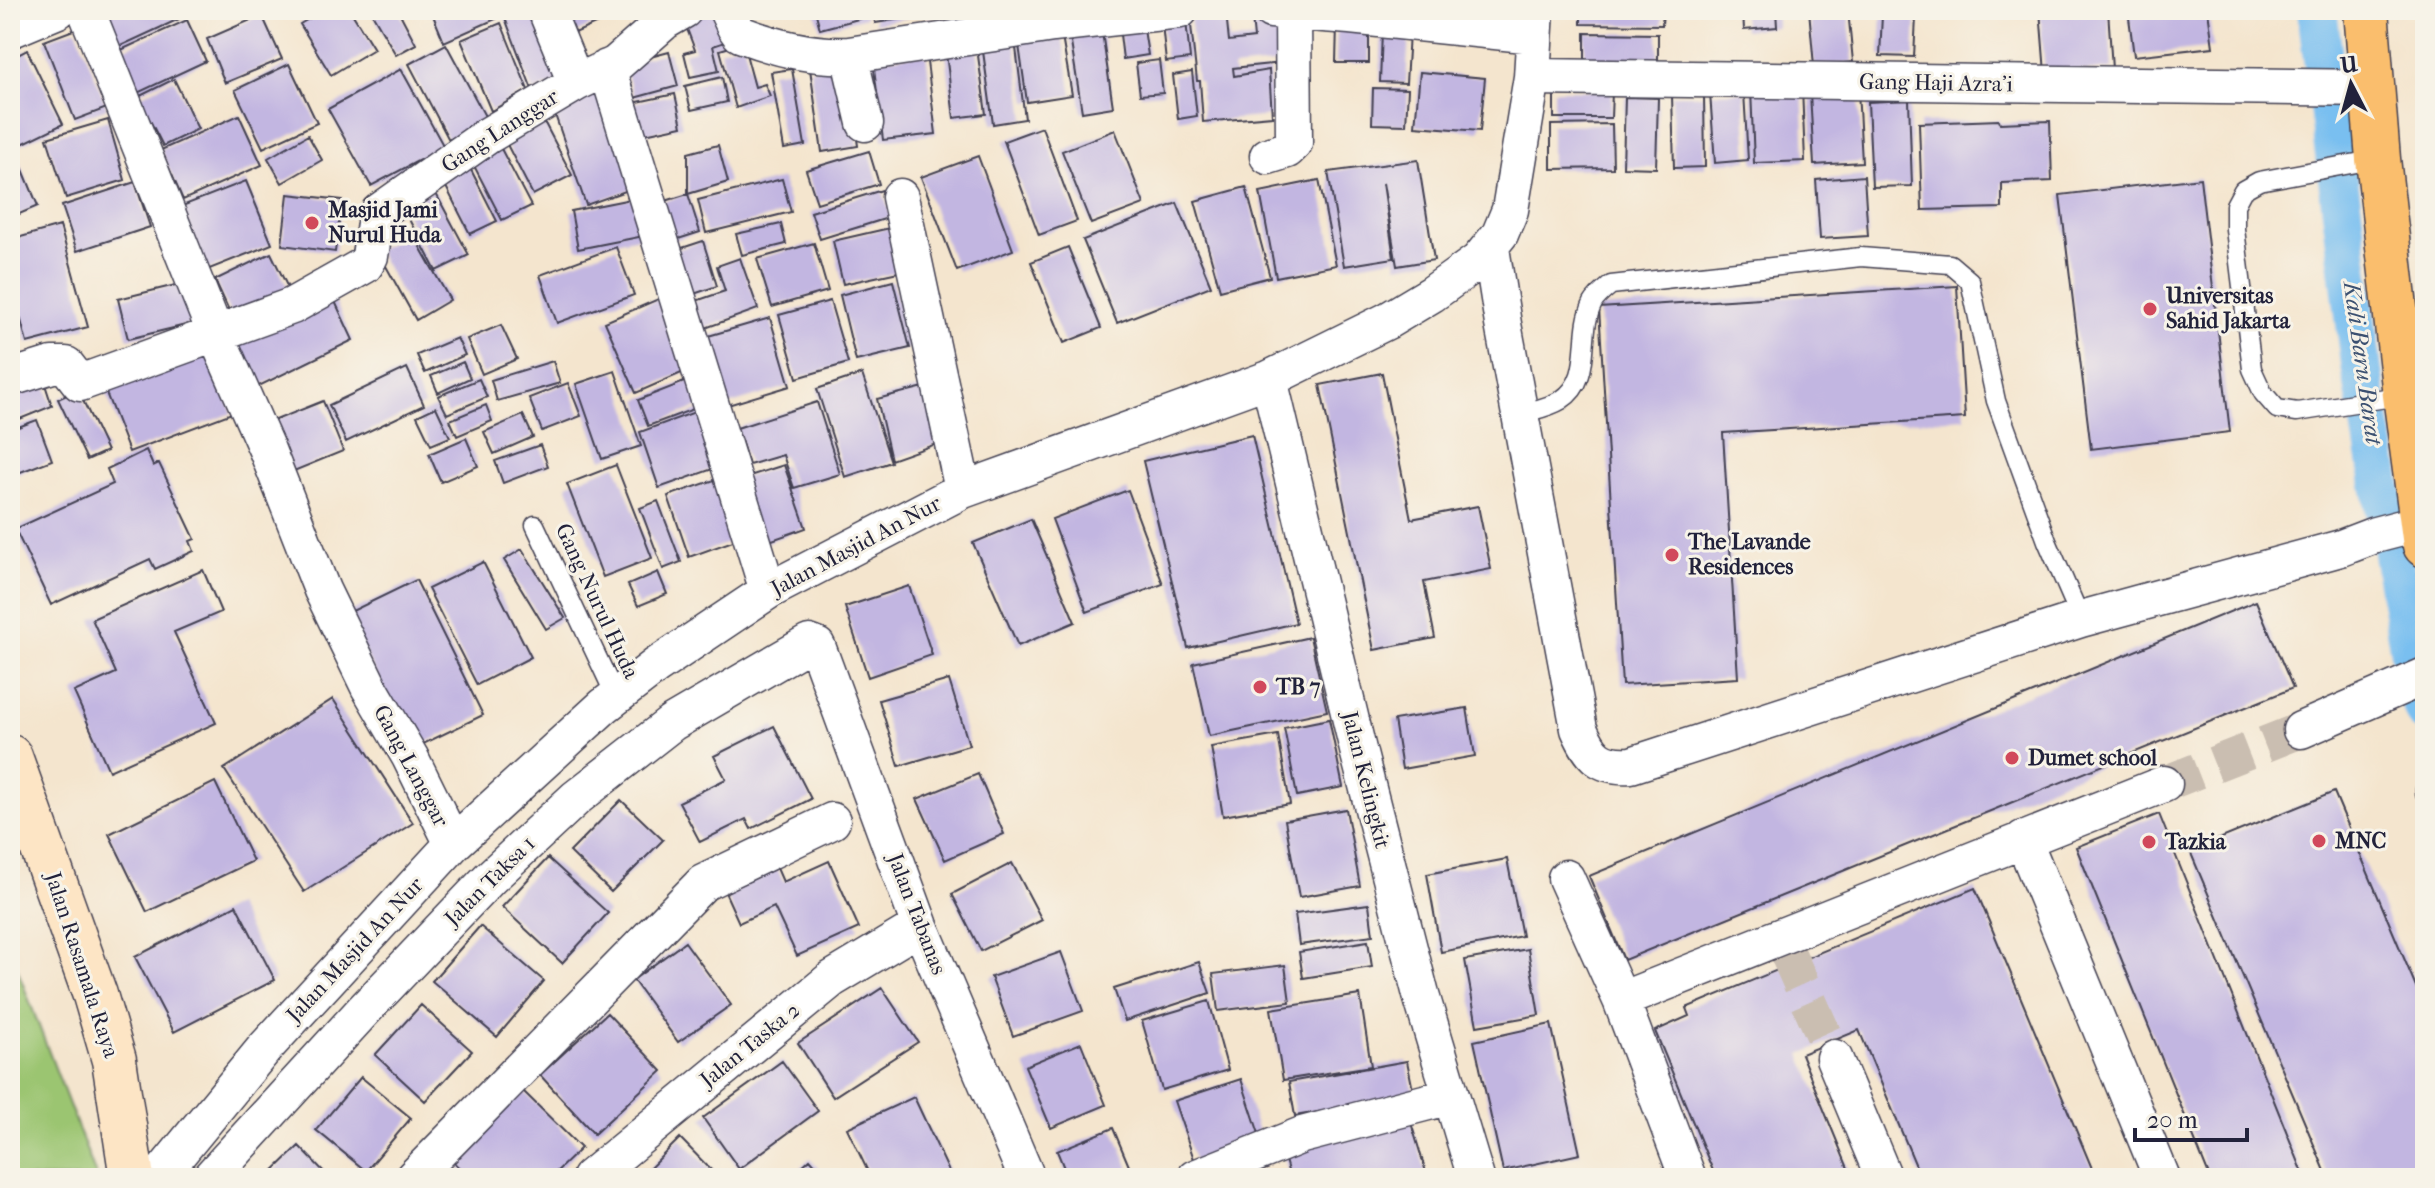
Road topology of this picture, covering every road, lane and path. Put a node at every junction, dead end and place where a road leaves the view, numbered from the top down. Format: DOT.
graph roads {
  1 [pos="58,10"];
  2 [pos="86,10"];
  3 [pos="546,10"];
  4 [pos="684,10"];
  5 [pos="727,10"];
  6 [pos="1180,10"];
  7 [pos="2366,10"];
  8 [pos="1282,11"];
  9 [pos="1535,23"];
  10 [pos="10,30"];
  11 [pos="849,55"];
  12 [pos="591,76"];
  13 [pos="1532,77"];
  14 [pos="2352,88"];
  15 [pos="865,123"];
  16 [pos="1268,156"];
  17 [pos="2363,163"];
  18 [pos="900,197"];
  19 [pos="1491,248"];
  20 [pos="216,335"];
  21 [pos="10,378"];
  22 [pos="1269,379"];
  23 [pos="2390,397"];
  24 [pos="1520,414"];
  25 [pos="963,490"];
  26 [pos="535,525"];
  27 [pos="2403,535"];
  28 [pos="768,591"];
  29 [pos="2081,619"];
  30 [pos="817,646"];
  31 [pos="2416,680"];
  32 [pos="616,697"];
  33 [pos="2301,730"];
  34 [pos="10,757"];
  35 [pos="2164,784"];
  36 [pos="832,821"];
  37 [pos="2023,839"];
  38 [pos="453,844"];
  39 [pos="1566,878"];
  40 [pos="920,926"];
  41 [pos="1621,1000"];
  42 [pos="1834,1058"];
  43 [pos="1451,1096"];
  44 [pos="1015,1173"];
  45 [pos="132,1178"];
  46 [pos="158,1178"];
  47 [pos="210,1178"];
  48 [pos="413,1178"];
  49 [pos="590,1178"];
  50 [pos="1195,1178"];
  51 [pos="1476,1178"];
  52 [pos="1688,1178"];
  53 [pos="1884,1178"];
  54 [pos="2162,1178"];
  1 -- 10 [label="street"];
  2 -- 20 [label="street, Gang Langgar"];
  3 -- 12 [label="street"];
  4 -- 12 [label="street, Gang Langgar"];
  5 -- 11 [label="street"];
  6 -- 11 [label="street"];
  7 -- 14 [label="main road"];
  8 -- 9 [label="street"];
  8 -- 16 [label="street"];
  9 -- 13 [label="street, Jalan Masjid An Nur"];
  11 -- 15 [label="street"];
  12 -- 20 [label="street, Gang Langgar"];
  12 -- 28 [label="street"];
  13 -- 14 [label="street, Gang Haji Azra'i"];
  13 -- 19 [label="street, Jalan Masjid An Nur"];
  14 -- 17 [label="main road"];
  17 -- 23 [label="main road"];
  17 -- 23 [label="lane"];
  18 -- 25 [label="street"];
  19 -- 22 [label="street, Jalan Masjid An Nur"];
  19 -- 24 [label="street"];
  20 -- 21 [label="street"];
  20 -- 38 [label="street, Gang Langgar"];
  22 -- 25 [label="street, Jalan Masjid An Nur"];
  22 -- 43 [label="street, Jalan Kelingkit"];
  23 -- 27 [label="main road"];
  24 -- 29 [label="street"];
  24 -- 29 [label="lane"];
  25 -- 28 [label="street, Jalan Masjid An Nur"];
  26 -- 32 [label="lane, Gang Nurul Huda"];
  27 -- 29 [label="street"];
  28 -- 32 [label="street, Jalan Masjid An Nur"];
  30 -- 40 [label="street, Jalan Tabanas"];
  30 -- 47 [label="street, Jalan Taksa 1"];
  31 -- 33 [label="street"];
  32 -- 38 [label="street, Jalan Masjid An Nur"];
  34 -- 45 [label="street, Jalan Rasamala Raya"];
  35 -- 37 [label="street"];
  36 -- 48 [label="street"];
  37 -- 41 [label="street"];
  37 -- 54 [label="street"];
  38 -- 46 [label="street, Jalan Masjid An Nur"];
  39 -- 41 [label="street"];
  40 -- 44 [label="street, Jalan Tabanas"];
  40 -- 49 [label="street, Jalan Taska 2"];
  41 -- 52 [label="street"];
  42 -- 53 [label="street"];
  43 -- 50 [label="street"];
  43 -- 51 [label="street, Jalan Kelingkit"];
}
